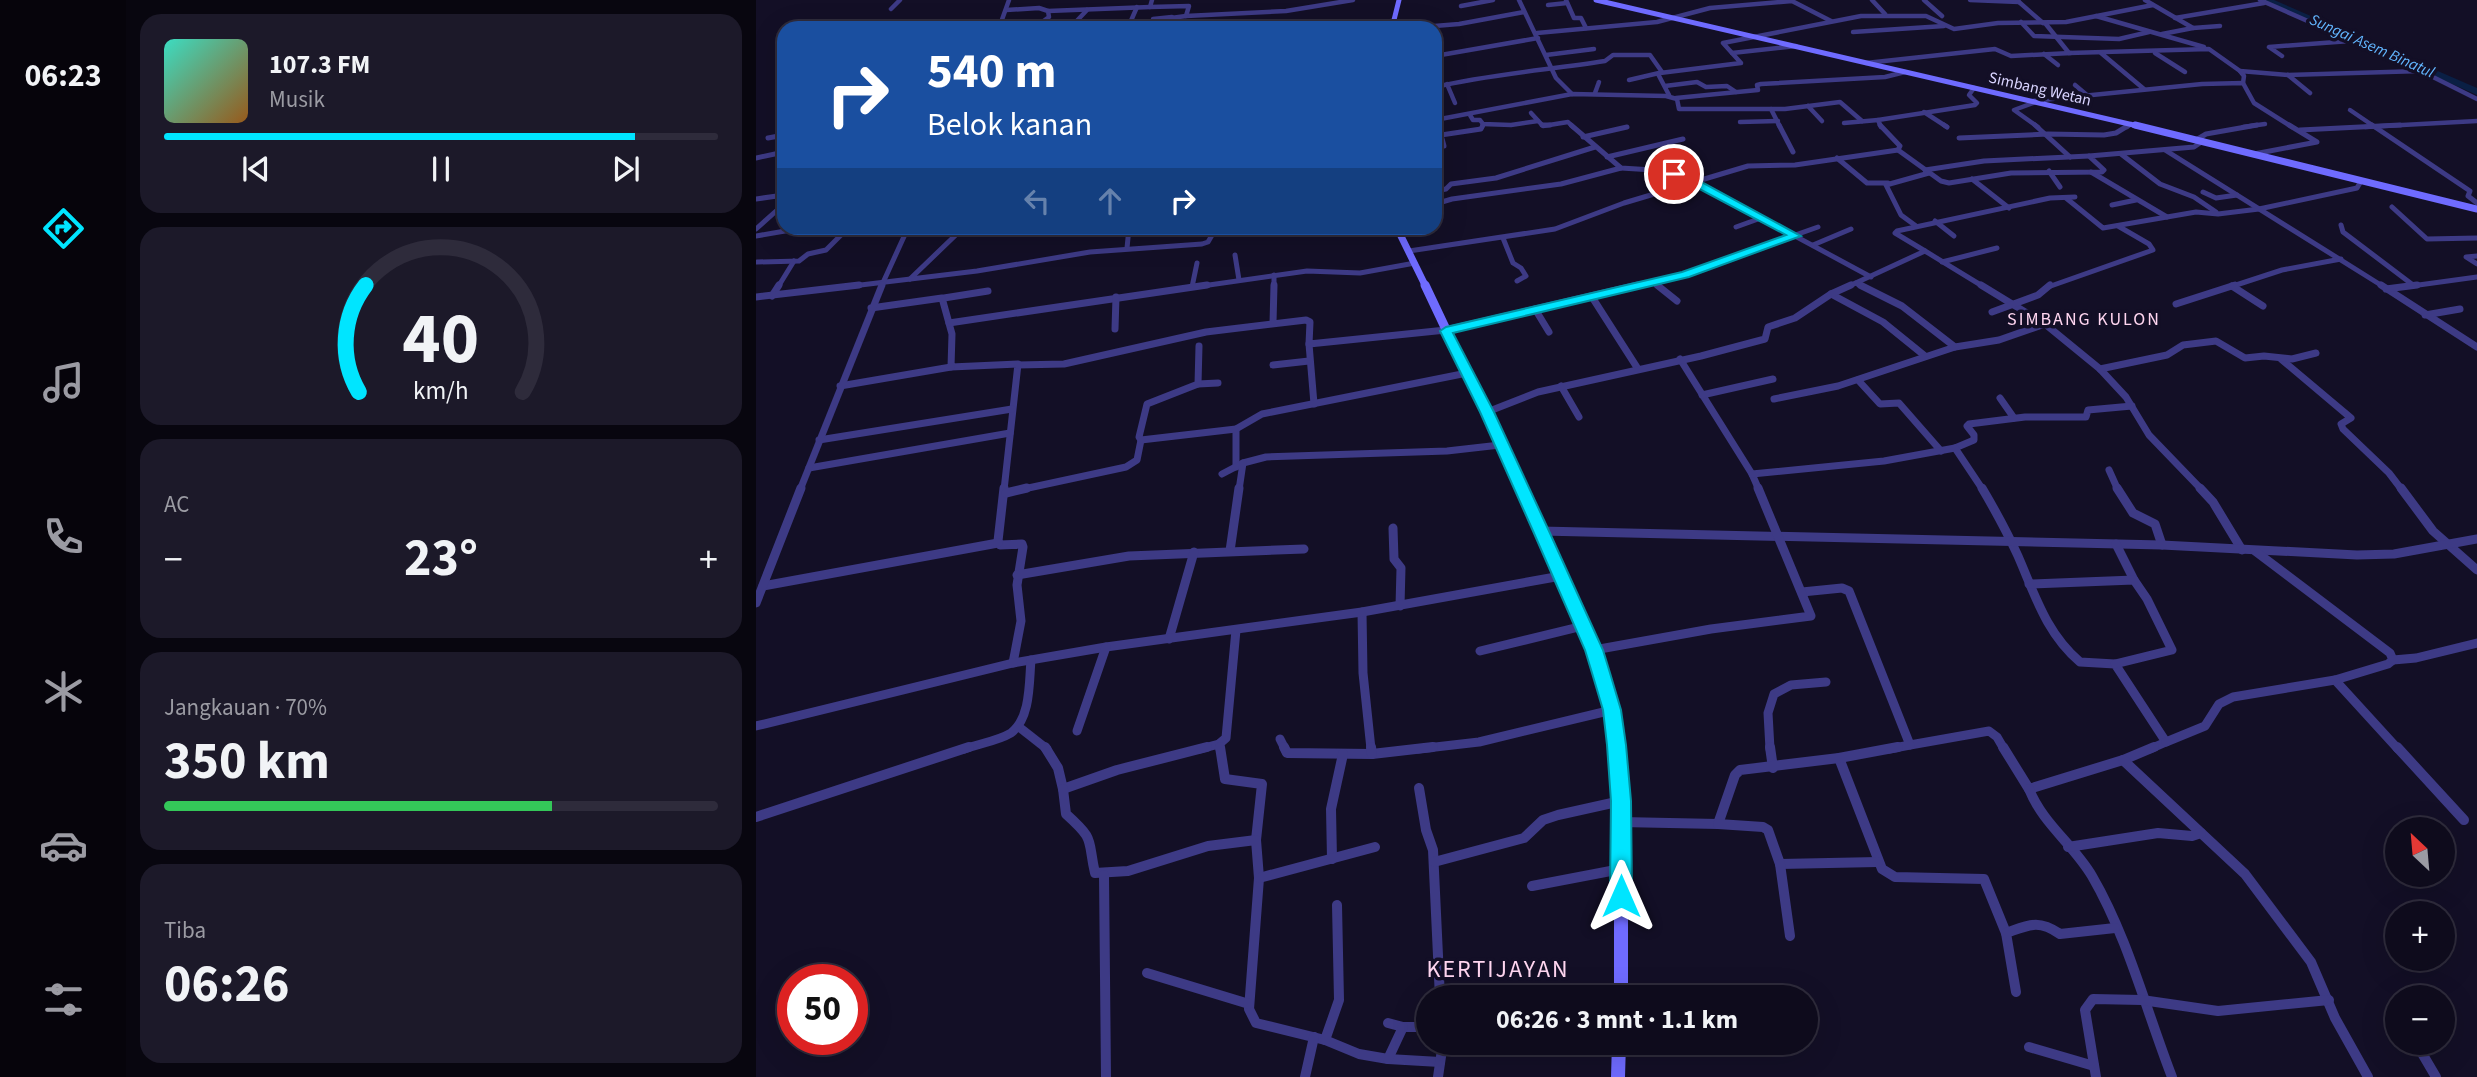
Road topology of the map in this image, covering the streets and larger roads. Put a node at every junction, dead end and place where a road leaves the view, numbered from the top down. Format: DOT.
graph roads {
  1 [pos="900,0"];
  2 [pos="1009,0"];
  3 [pos="1152,0"];
  4 [pos="1353,0"];
  5 [pos="1399,0"];
  6 [pos="1493,0"];
  7 [pos="1519,0"];
  8 [pos="1596,0"];
  9 [pos="1729,0"];
  10 [pos="1872,0"];
  11 [pos="1924,0"];
  12 [pos="1970,0"];
  13 [pos="2145,0"];
  14 [pos="2260,0"];
  15 [pos="1567,1"];
  16 [pos="1793,1"];
  17 [pos="2018,1"];
  18 [pos="2267,2"];
  19 [pos="1548,5"];
  20 [pos="1737,5"];
  21 [pos="2152,5"];
  22 [pos="1461,6"];
  23 [pos="2113,6"];
  24 [pos="1137,7"];
  25 [pos="1150,7"];
  26 [pos="891,9"];
  27 [pos="1115,9"];
  28 [pos="1087,10"];
  29 [pos="2122,10"];
  30 [pos="1048,11"];
  31 [pos="1005,12"];
  32 [pos="1524,12"];
  33 [pos="1885,14"];
  34 [pos="2093,15"];
  35 [pos="1186,16"];
  36 [pos="1926,16"];
  37 [pos="1172,17"];
  38 [pos="2175,18"];
  39 [pos="1153,19"];
  40 [pos="1676,19"];
  41 [pos="1002,21"];
  42 [pos="1043,21"];
  43 [pos="1077,21"];
  44 [pos="1104,21"];
  45 [pos="1131,21"];
  46 [pos="1169,21"];
  47 [pos="1394,21"];
  48 [pos="1832,21"];
  49 [pos="2021,22"];
  50 [pos="1875,23"];
  51 [pos="2044,23"];
  52 [pos="1442,25"];
  53 [pos="1944,26"];
  54 [pos="2220,26"];
  55 [pos="1586,28"];
  56 [pos="2193,28"];
  57 [pos="1884,30"];
  58 [pos="1853,32"];
  59 [pos="2149,32"];
  60 [pos="1538,35"];
  61 [pos="2160,35"];
  62 [pos="1754,37"];
  63 [pos="2056,38"];
  64 [pos="2353,41"];
  65 [pos="1796,46"];
  66 [pos="1594,49"];
  67 [pos="2210,49"];
  68 [pos="2154,52"];
  69 [pos="1732,53"];
  70 [pos="2071,53"];
  71 [pos="2101,53"];
  72 [pos="2044,54"];
  73 [pos="1442,55"];
  74 [pos="1546,55"];
  75 [pos="2282,56"];
  76 [pos="1866,63"];
  77 [pos="2058,65"];
  78 [pos="1518,67"];
  79 [pos="1552,71"];
  80 [pos="2240,71"];
  81 [pos="2421,71"];
  82 [pos="1905,72"];
  83 [pos="2185,72"];
  84 [pos="1660,73"];
  85 [pos="1519,75"];
  86 [pos="2288,75"];
  87 [pos="1629,80"];
  88 [pos="1751,81"];
  89 [pos="1599,82"];
  90 [pos="2243,83"];
  91 [pos="1447,85"];
  92 [pos="1757,85"];
  93 [pos="2075,85"];
  94 [pos="1442,86"];
  95 [pos="1665,86"];
  96 [pos="1975,88"];
  97 [pos="2145,89"];
  98 [pos="1736,92"];
  99 [pos="1593,93"];
  100 [pos="2309,93"];
  101 [pos="1572,94"];
  102 [pos="1669,95"];
  103 [pos="2088,96"];
  104 [pos="1676,98"];
  105 [pos="2477,99"];
  106 [pos="2034,102"];
  107 [pos="1455,103"];
  108 [pos="1601,103"];
  109 [pos="1808,106"];
  110 [pos="1771,109"];
  111 [pos="2350,110"];
  112 [pos="1924,111"];
  113 [pos="1531,113"];
  114 [pos="1470,115"];
  115 [pos="1443,119"];
  116 [pos="1878,120"];
  117 [pos="1538,121"];
  118 [pos="1778,121"];
  119 [pos="1822,121"];
  120 [pos="1862,121"];
  121 [pos="1740,122"];
  122 [pos="1843,123"];
  123 [pos="1483,124"];
  124 [pos="2131,124"];
  125 [pos="2265,124"];
  126 [pos="2477,124"];
  127 [pos="2374,125"];
  128 [pos="1627,127"];
  129 [pos="1947,127"];
  130 [pos="2300,131"];
  131 [pos="1452,133"];
  132 [pos="2048,134"];
  133 [pos="1442,135"];
  134 [pos="777,136"];
  135 [pos="1583,136"];
  136 [pos="768,138"];
  137 [pos="1959,138"];
  138 [pos="1683,139"];
  139 [pos="2199,141"];
  140 [pos="1595,147"];
  141 [pos="1898,150"];
  142 [pos="2165,150"];
  143 [pos="1793,152"];
  144 [pos="2254,153"];
  145 [pos="777,154"];
  146 [pos="2121,154"];
  147 [pos="2089,156"];
  148 [pos="1607,157"];
  149 [pos="2070,157"];
  150 [pos="756,158"];
  151 [pos="1837,158"];
  152 [pos="1621,168"];
  153 [pos="2049,171"];
  154 [pos="1927,172"];
  155 [pos="2091,172"];
  156 [pos="1972,179"];
  157 [pos="2361,181"];
  158 [pos="1695,182"];
  159 [pos="1888,183"];
  160 [pos="1686,185"];
  161 [pos="2060,187"];
  162 [pos="1442,190"];
  163 [pos="1726,190"];
  164 [pos="2203,192"];
  165 [pos="1714,193"];
  166 [pos="2238,195"];
  167 [pos="777,196"];
  168 [pos="2076,197"];
  169 [pos="2066,198"];
  170 [pos="756,199"];
  171 [pos="2136,200"];
  172 [pos="1442,202"];
  173 [pos="2477,203"];
  174 [pos="2112,205"];
  175 [pos="2392,207"];
  176 [pos="2008,208"];
  177 [pos="2259,209"];
  178 [pos="2477,209"];
  179 [pos="777,210"];
  180 [pos="2218,214"];
  181 [pos="2167,217"];
  182 [pos="1761,218"];
  183 [pos="1934,221"];
  184 [pos="2341,225"];
  185 [pos="1916,226"];
  186 [pos="2118,226"];
  187 [pos="1736,227"];
  188 [pos="1818,227"];
  189 [pos="756,229"];
  190 [pos="1851,229"];
  191 [pos="777,232"];
  192 [pos="841,235"];
  193 [pos="904,235"];
  194 [pos="956,235"];
  195 [pos="1128,235"];
  196 [pos="1211,235"];
  197 [pos="1401,235"];
  198 [pos="756,236"];
  199 [pos="1796,236"];
  200 [pos="1954,236"];
  201 [pos="1503,238"];
  202 [pos="2477,238"];
  203 [pos="1813,245"];
  204 [pos="1127,248"];
  205 [pos="1997,248"];
  206 [pos="1409,251"];
  207 [pos="1925,251"];
  208 [pos="1234,256"];
  209 [pos="2477,256"];
  210 [pos="2341,259"];
  211 [pos="794,261"];
  212 [pos="1942,261"];
  213 [pos="757,262"];
  214 [pos="1197,263"];
  215 [pos="1415,263"];
  216 [pos="2477,264"];
  217 [pos="1274,275"];
  218 [pos="1871,277"];
  219 [pos="2477,277"];
  220 [pos="910,279"];
  221 [pos="1239,280"];
  222 [pos="1517,281"];
  223 [pos="884,282"];
  224 [pos="1653,282"];
  225 [pos="1856,283"];
  226 [pos="2413,285"];
  227 [pos="2232,286"];
  228 [pos="1192,287"];
  229 [pos="2386,289"];
  230 [pos="988,290"];
  231 [pos="1831,294"];
  232 [pos="772,296"];
  233 [pos="756,297"];
  234 [pos="1592,297"];
  235 [pos="944,298"];
  236 [pos="1116,298"];
  237 [pos="1677,301"];
  238 [pos="2015,304"];
  239 [pos="2176,304"];
  240 [pos="2263,306"];
  241 [pos="871,308"];
  242 [pos="1535,309"];
  243 [pos="2460,309"];
  244 [pos="1992,312"];
  245 [pos="2425,315"];
  246 [pos="949,323"];
  247 [pos="1273,323"];
  248 [pos="2045,324"];
  249 [pos="1115,329"];
  250 [pos="1446,331"];
  251 [pos="1549,332"];
  252 [pos="1309,344"];
  253 [pos="1199,346"];
  254 [pos="1955,347"];
  255 [pos="2477,347"];
  256 [pos="2316,353"];
  257 [pos="1926,356"];
  258 [pos="1680,359"];
  259 [pos="2281,359"];
  260 [pos="1309,360"];
  261 [pos="1018,365"];
  262 [pos="1272,365"];
  263 [pos="951,367"];
  264 [pos="1638,369"];
  265 [pos="2100,369"];
  266 [pos="1467,373"];
  267 [pos="1773,379"];
  268 [pos="1858,380"];
  269 [pos="1218,383"];
  270 [pos="1198,384"];
  271 [pos="840,386"];
  272 [pos="1561,386"];
  273 [pos="1702,395"];
  274 [pos="2000,398"];
  275 [pos="1774,399"];
  276 [pos="1314,404"];
  277 [pos="2132,406"];
  278 [pos="1012,409"];
  279 [pos="1487,412"];
  280 [pos="1579,417"];
  281 [pos="2014,418"];
  282 [pos="1236,429"];
  283 [pos="1010,433"];
  284 [pos="819,440"];
  285 [pos="1141,440"];
  286 [pos="1500,445"];
  287 [pos="1955,448"];
  288 [pos="1941,451"];
  289 [pos="1239,465"];
  290 [pos="809,468"];
  291 [pos="2109,470"];
  292 [pos="1222,474"];
  293 [pos="1752,474"];
  294 [pos="1006,493"];
  295 [pos="1393,528"];
  296 [pos="1541,531"];
  297 [pos="1779,534"];
  298 [pos="2477,539"];
  299 [pos="2011,542"];
  300 [pos="998,543"];
  301 [pos="2116,544"];
  302 [pos="2161,545"];
  303 [pos="2448,545"];
  304 [pos="1304,549"];
  305 [pos="2242,550"];
  306 [pos="1230,551"];
  307 [pos="2255,551"];
  308 [pos="1195,552"];
  309 [pos="2477,570"];
  310 [pos="1017,575"];
  311 [pos="1561,576"];
  312 [pos="2134,580"];
  313 [pos="762,581"];
  314 [pos="2029,584"];
  315 [pos="1802,592"];
  316 [pos="756,603"];
  317 [pos="1400,606"];
  318 [pos="1362,612"];
  319 [pos="1583,626"];
  320 [pos="1236,631"];
  321 [pos="1169,639"];
  322 [pos="2477,643"];
  323 [pos="1107,647"];
  324 [pos="1594,650"];
  325 [pos="1480,651"];
  326 [pos="1031,660"];
  327 [pos="2393,660"];
  328 [pos="1013,663"];
  329 [pos="2115,664"];
  330 [pos="2335,680"];
  331 [pos="1826,682"];
  332 [pos="1612,710"];
  333 [pos="756,726"];
  334 [pos="1019,727"];
  335 [pos="1077,731"];
  336 [pos="1280,739"];
  337 [pos="2166,742"];
  338 [pos="1219,744"];
  339 [pos="1910,745"];
  340 [pos="1343,754"];
  341 [pos="1372,754"];
  342 [pos="1839,758"];
  343 [pos="2123,760"];
  344 [pos="1773,768"];
  345 [pos="1419,788"];
  346 [pos="1063,789"];
  347 [pos="2029,789"];
  348 [pos="1621,801"];
  349 [pos="756,817"];
  350 [pos="2464,820"];
  351 [pos="1621,822"];
  352 [pos="1718,824"];
  353 [pos="2202,833"];
  354 [pos="1256,840"];
  355 [pos="2068,847"];
  356 [pos="1375,848"];
  357 [pos="1332,859"];
  358 [pos="1434,862"];
  359 [pos="1878,862"];
  360 [pos="1780,864"];
  361 [pos="1621,869"];
  362 [pos="1104,875"];
  363 [pos="1259,878"];
  364 [pos="1532,886"];
  365 [pos="1337,905"];
  366 [pos="2115,928"];
  367 [pos="2006,933"];
  368 [pos="1790,936"];
  369 [pos="1147,972"];
  370 [pos="1439,985"];
  371 [pos="1622,985"];
  372 [pos="2017,992"];
  373 [pos="2142,1000"];
  374 [pos="2329,1000"];
  375 [pos="1249,1004"];
  376 [pos="1388,1023"];
  377 [pos="1403,1027"];
  378 [pos="1416,1027"];
  379 [pos="1320,1039"];
  380 [pos="2029,1047"];
  381 [pos="1441,1055"];
  382 [pos="1619,1055"];
  383 [pos="2423,1055"];
  384 [pos="1388,1059"];
  385 [pos="1440,1062"];
  386 [pos="2095,1071"];
  387 [pos="1106,1077"];
  388 [pos="1305,1077"];
  389 [pos="1438,1077"];
  390 [pos="1618,1077"];
  391 [pos="2172,1077"];
  392 [pos="2368,1077"];
  393 [pos="2436,1077"];
  1 -- 26 [label="street"];
  2 -- 31 [label="street"];
  3 -- 25 [label="street"];
  4 -- 35 [label="street"];
  5 -- 47 [label="street"];
  6 -- 22 [label="street"];
  7 -- 32 [label="street"];
  8 -- 40 [label="street, Simbang Wetan"];
  9 -- 20 [label="street"];
  10 -- 33 [label="street"];
  11 -- 36 [label="street"];
  12 -- 17 [label="street"];
  13 -- 21 [label="street"];
  14 -- 18 [label="street"];
  15 -- 19 [label="street"];
  15 -- 55 [label="street"];
  16 -- 20 [label="street"];
  16 -- 48 [label="street"];
  17 -- 51 [label="street"];
  18 -- 38 [label="street"];
  18 -- 64 [label="street"];
  20 -- 40 [label="street"];
  21 -- 29 [label="street"];
  21 -- 38 [label="street"];
  23 -- 29 [label="street"];
  24 -- 25 [label="street"];
  24 -- 27 [label="street"];
  24 -- 45 [label="street"];
  25 -- 35 [label="street"];
  27 -- 28 [label="street"];
  27 -- 44 [label="street"];
  28 -- 30 [label="street"];
  28 -- 43 [label="street"];
  29 -- 34 [label="street"];
  30 -- 31 [label="street"];
  30 -- 42 [label="street"];
  31 -- 41 [label="street"];
  32 -- 52 [label="street"];
  32 -- 60 [label="street"];
  33 -- 36 [label="street"];
  33 -- 48 [label="street"];
  34 -- 51 [label="street"];
  34 -- 59 [label="street"];
  35 -- 37 [label="street"];
  36 -- 53 [label="street"];
  37 -- 39 [label="street"];
  37 -- 46 [label="street"];
  38 -- 56 [label="street"];
  40 -- 55 [label="street"];
  40 -- 62 [label="street, Simbang Wetan"];
  48 -- 62 [label="street"];
  49 -- 51 [label="street"];
  49 -- 53 [label="street"];
  49 -- 63 [label="street"];
  50 -- 57 [label="street"];
  51 -- 63 [label="street"];
  53 -- 57 [label="street"];
  54 -- 56 [label="street"];
  55 -- 60 [label="street"];
  56 -- 61 [label="street"];
  57 -- 58 [label="street"];
  59 -- 61 [label="street"];
  59 -- 63 [label="street"];
  60 -- 73 [label="street"];
  60 -- 74 [label="street"];
  61 -- 67 [label="street"];
  62 -- 65 [label="street, Simbang Wetan"];
  62 -- 69 [label="street"];
  63 -- 70 [label="street"];
  64 -- 75 [label="street"];
  64 -- 81 [label="street"];
  65 -- 69 [label="street"];
  65 -- 76 [label="street, Simbang Wetan"];
  66 -- 74 [label="street"];
  67 -- 68 [label="street"];
  67 -- 80 [label="street"];
  68 -- 71 [label="street"];
  68 -- 83 [label="street"];
  69 -- 84 [label="street"];
  70 -- 71 [label="street"];
  70 -- 72 [label="street"];
  71 -- 97 [label="street"];
  72 -- 76 [label="street"];
  72 -- 77 [label="street"];
  74 -- 79 [label="street"];
  76 -- 82 [label="street, Simbang Wetan"];
  78 -- 85 [label="street"];
  79 -- 84 [label="street"];
  79 -- 85 [label="street"];
  79 -- 101 [label="street"];
  80 -- 86 [label="street"];
  80 -- 90 [label="street"];
  81 -- 86 [label="street"];
  81 -- 105 [label="street"];
  82 -- 92 [label="street"];
  82 -- 96 [label="street, Simbang Wetan"];
  84 -- 87 [label="street"];
  84 -- 95 [label="street"];
  85 -- 91 [label="street"];
  86 -- 100 [label="street"];
  88 -- 92 [label="street"];
  89 -- 99 [label="street"];
  90 -- 97 [label="street"];
  90 -- 130 [label="street"];
  91 -- 94 [label="street"];
  91 -- 107 [label="street"];
  92 -- 98 [label="street"];
  93 -- 103 [label="street"];
  95 -- 98 [label="street"];
  95 -- 102 [label="street"];
  96 -- 106 [label="street, Simbang Wetan"];
  96 -- 112 [label="street"];
  97 -- 103 [label="street"];
  98 -- 104 [label="street"];
  99 -- 101 [label="street"];
  99 -- 102 [label="street"];
  99 -- 108 [label="street"];
  101 -- 114 [label="street"];
  102 -- 104 [label="street"];
  103 -- 106 [label="street"];
  104 -- 110 [label="street"];
  106 -- 124 [label="street, Simbang Wetan"];
  106 -- 132 [label="street"];
  109 -- 110 [label="street"];
  109 -- 119 [label="street"];
  109 -- 120 [label="street"];
  110 -- 118 [label="street"];
  111 -- 127 [label="street"];
  112 -- 116 [label="street"];
  112 -- 129 [label="street"];
  113 -- 117 [label="street"];
  114 -- 115 [label="street"];
  114 -- 123 [label="street"];
  115 -- 131 [label="street"];
  116 -- 120 [label="street"];
  116 -- 141 [label="street"];
  117 -- 123 [label="street"];
  117 -- 135 [label="street"];
  118 -- 121 [label="street"];
  118 -- 143 [label="street"];
  120 -- 122 [label="street"];
  123 -- 131 [label="street"];
  124 -- 132 [label="street"];
  124 -- 139 [label="street, Simbang Wetan"];
  125 -- 139 [label="street"];
  126 -- 127 [label="street"];
  127 -- 130 [label="street"];
  127 -- 173 [label="street"];
  128 -- 135 [label="street"];
  130 -- 144 [label="street"];
  131 -- 133 [label="street"];
  132 -- 137 [label="street"];
  132 -- 149 [label="street"];
  134 -- 136 [label="street"];
  135 -- 140 [label="street"];
  138 -- 148 [label="street"];
  139 -- 142 [label="street"];
  139 -- 144 [label="street, Simbang Wetan"];
  140 -- 148 [label="street"];
  140 -- 162 [label="street"];
  141 -- 151 [label="street"];
  141 -- 154 [label="street"];
  142 -- 146 [label="street"];
  142 -- 166 [label="street"];
  144 -- 157 [label="street, Simbang Wetan"];
  145 -- 150 [label="street"];
  146 -- 147 [label="street"];
  146 -- 180 [label="street"];
  147 -- 149 [label="street"];
  147 -- 155 [label="street"];
  148 -- 152 [label="street"];
  149 -- 154 [label="street"];
  151 -- 158 [label="street"];
  151 -- 159 [label="street"];
  152 -- 160 [label="street"];
  152 -- 172 [label="street"];
  153 -- 155 [label="street"];
  153 -- 156 [label="street"];
  153 -- 161 [label="street"];
  154 -- 156 [label="street"];
  154 -- 159 [label="street"];
  155 -- 171 [label="street"];
  156 -- 176 [label="street"];
  157 -- 177 [label="street"];
  157 -- 178 [label="street, Simbang Wetan"];
  158 -- 160 [label="street"];
  158 -- 165 [label="street"];
  159 -- 185 [label="street"];
  160 -- 201 [label="street"];
  163 -- 165 [label="street"];
  164 -- 166 [label="street"];
  165 -- 182 [label="street"];
  166 -- 177 [label="street"];
  167 -- 170 [label="street"];
  168 -- 169 [label="street"];
  169 -- 176 [label="street"];
  169 -- 186 [label="street"];
  171 -- 174 [label="street"];
  171 -- 181 [label="street"];
  175 -- 202 [label="street"];
  176 -- 183 [label="street"];
  177 -- 180 [label="street"];
  177 -- 210 [label="street"];
  179 -- 189 [label="street"];
  180 -- 181 [label="street"];
  181 -- 186 [label="street"];
  182 -- 187 [label="street"];
  182 -- 199 [label="street"];
  183 -- 185 [label="street"];
  183 -- 200 [label="street"];
  184 -- 226 [label="street"];
  185 -- 207 [label="street"];
  186 -- 238 [label="street"];
  188 -- 199 [label="street"];
  190 -- 203 [label="street"];
  191 -- 198 [label="street"];
  192 -- 211 [label="street"];
  193 -- 223 [label="street"];
  194 -- 220 [label="street"];
  195 -- 204 [label="street"];
  196 -- 204 [label="street"];
  197 -- 206 [label="street"];
  199 -- 203 [label="street"];
  199 -- 224 [label="street"];
  201 -- 206 [label="street"];
  201 -- 222 [label="street"];
  203 -- 218 [label="street"];
  204 -- 220 [label="street"];
  205 -- 212 [label="street"];
  206 -- 215 [label="street"];
  207 -- 212 [label="street"];
  207 -- 218 [label="street"];
  208 -- 221 [label="street"];
  209 -- 216 [label="street"];
  210 -- 227 [label="street"];
  210 -- 229 [label="street"];
  211 -- 213 [label="street"];
  211 -- 232 [label="street"];
  212 -- 238 [label="street"];
  214 -- 228 [label="street"];
  215 -- 217 [label="street"];
  215 -- 250 [label="street"];
  217 -- 221 [label="street"];
  217 -- 247 [label="street"];
  218 -- 225 [label="street"];
  219 -- 226 [label="street"];
  220 -- 223 [label="street"];
  221 -- 228 [label="street"];
  223 -- 232 [label="street"];
  223 -- 241 [label="street"];
  224 -- 234 [label="street"];
  224 -- 237 [label="street"];
  225 -- 231 [label="street"];
  225 -- 254 [label="street"];
  226 -- 229 [label="street"];
  227 -- 239 [label="street"];
  227 -- 240 [label="street"];
  228 -- 236 [label="street"];
  229 -- 245 [label="street"];
  230 -- 235 [label="street"];
  231 -- 257 [label="street"];
  231 -- 258 [label="street"];
  232 -- 233 [label="street"];
  234 -- 242 [label="street"];
  234 -- 264 [label="street"];
  235 -- 241 [label="street"];
  235 -- 246 [label="street"];
  236 -- 246 [label="street"];
  236 -- 249 [label="street"];
  238 -- 244 [label="street"];
  238 -- 248 [label="street"];
  241 -- 271 [label="street"];
  242 -- 250 [label="street"];
  242 -- 251 [label="street"];
  243 -- 245 [label="street"];
  245 -- 255 [label="street"];
  246 -- 263 [label="street"];
  247 -- 252 [label="street"];
  247 -- 261 [label="street"];
  248 -- 254 [label="street"];
  248 -- 265 [label="street"];
  250 -- 252 [label="street"];
  250 -- 266 [label="street"];
  252 -- 260 [label="street"];
  253 -- 270 [label="street"];
  254 -- 257 [label="street"];
  256 -- 259 [label="street"];
  257 -- 268 [label="street"];
  258 -- 264 [label="street"];
  258 -- 273 [label="street"];
  259 -- 265 [label="street"];
  259 -- 303 [label="street"];
  260 -- 262 [label="street"];
  260 -- 276 [label="street"];
  261 -- 263 [label="street"];
  261 -- 278 [label="street"];
  263 -- 271 [label="street"];
  264 -- 272 [label="street"];
  265 -- 277 [label="street"];
  266 -- 276 [label="street"];
  266 -- 279 [label="street"];
  267 -- 273 [label="street"];
  268 -- 275 [label="street"];
  268 -- 288 [label="street"];
  269 -- 270 [label="street"];
  270 -- 285 [label="street"];
  271 -- 284 [label="street"];
  272 -- 279 [label="street"];
  272 -- 280 [label="street"];
  273 -- 293 [label="street"];
  274 -- 281 [label="street"];
  276 -- 282 [label="street"];
  277 -- 281 [label="street"];
  277 -- 305 [label="street"];
  278 -- 283 [label="street"];
  278 -- 284 [label="street"];
  279 -- 286 [label="street"];
  281 -- 287 [label="street"];
  282 -- 285 [label="street"];
  282 -- 289 [label="street"];
  283 -- 290 [label="street"];
  283 -- 294 [label="street"];
  284 -- 290 [label="street"];
  285 -- 294 [label="street"];
  286 -- 289 [label="street"];
  286 -- 296 [label="street"];
  287 -- 288 [label="street"];
  287 -- 299 [label="street"];
  288 -- 293 [label="street"];
  289 -- 292 [label="street"];
  289 -- 306 [label="street"];
  290 -- 313 [label="street"];
  291 -- 302 [label="street"];
  293 -- 297 [label="street"];
  294 -- 300 [label="street"];
  295 -- 317 [label="street"];
  296 -- 297 [label="street"];
  296 -- 311 [label="street"];
  297 -- 299 [label="street"];
  297 -- 315 [label="street"];
  298 -- 303 [label="street"];
  299 -- 301 [label="street"];
  299 -- 314 [label="street"];
  300 -- 310 [label="street"];
  300 -- 313 [label="street"];
  301 -- 302 [label="street"];
  301 -- 312 [label="street"];
  302 -- 305 [label="street"];
  303 -- 307 [label="street"];
  303 -- 309 [label="street"];
  304 -- 306 [label="street"];
  305 -- 307 [label="street"];
  306 -- 308 [label="street"];
  307 -- 327 [label="street"];
  308 -- 310 [label="street"];
  308 -- 321 [label="street"];
  310 -- 328 [label="street"];
  311 -- 317 [label="street"];
  311 -- 319 [label="street"];
  312 -- 314 [label="street"];
  312 -- 329 [label="street"];
  313 -- 316 [label="street"];
  314 -- 329 [label="street"];
  315 -- 324 [label="street"];
  315 -- 339 [label="street"];
  317 -- 318 [label="street"];
  318 -- 320 [label="street"];
  318 -- 341 [label="street"];
  319 -- 324 [label="street"];
  319 -- 325 [label="street"];
  320 -- 321 [label="street"];
  320 -- 338 [label="street"];
  321 -- 323 [label="street"];
  322 -- 327 [label="street"];
  323 -- 326 [label="street"];
  323 -- 335 [label="street"];
  324 -- 332 [label="street"];
  326 -- 328 [label="street"];
  326 -- 334 [label="street"];
  327 -- 330 [label="street"];
  328 -- 333 [label="street"];
  329 -- 337 [label="street"];
  330 -- 337 [label="street"];
  330 -- 350 [label="street"];
  331 -- 344 [label="street"];
  332 -- 341 [label="street"];
  332 -- 348 [label="street"];
  334 -- 346 [label="street"];
  334 -- 349 [label="street"];
  336 -- 340 [label="street"];
  337 -- 343 [label="street"];
  338 -- 346 [label="street"];
  338 -- 354 [label="street"];
  339 -- 342 [label="street"];
  339 -- 347 [label="street"];
  340 -- 341 [label="street"];
  340 -- 357 [label="street"];
  342 -- 344 [label="street"];
  342 -- 359 [label="street"];
  343 -- 347 [label="street"];
  343 -- 353 [label="street"];
  344 -- 352 [label="street"];
  345 -- 358 [label="street"];
  346 -- 362 [label="street"];
  347 -- 355 [label="street"];
  348 -- 351 [label="street"];
  348 -- 358 [label="street"];
  351 -- 352 [label="street"];
  351 -- 361 [label="street"];
  352 -- 360 [label="street"];
  353 -- 355 [label="street"];
  353 -- 374 [label="street"];
  354 -- 362 [label="street"];
  354 -- 363 [label="street"];
  355 -- 366 [label="street"];
  356 -- 357 [label="street"];
  357 -- 363 [label="street"];
  358 -- 370 [label="street"];
  359 -- 360 [label="street"];
  359 -- 367 [label="street"];
  360 -- 368 [label="street"];
  361 -- 364 [label="street"];
  361 -- 371 [label="street"];
  362 -- 387 [label="street"];
  363 -- 375 [label="street"];
  365 -- 379 [label="street"];
  366 -- 367 [label="street"];
  366 -- 373 [label="street"];
  367 -- 372 [label="street"];
  369 -- 375 [label="street"];
  373 -- 374 [label="street"];
  373 -- 386 [label="street"];
  373 -- 391 [label="street"];
  374 -- 392 [label="street"];
  375 -- 379 [label="street"];
  376 -- 377 [label="street"];
  377 -- 378 [label="street"];
  377 -- 384 [label="street"];
  379 -- 384 [label="street"];
  379 -- 388 [label="street"];
  380 -- 386 [label="street"];
  381 -- 385 [label="street"];
  382 -- 390 [label="street"];
  383 -- 393 [label="street"];
  384 -- 385 [label="street"];
  385 -- 389 [label="street"];
}
